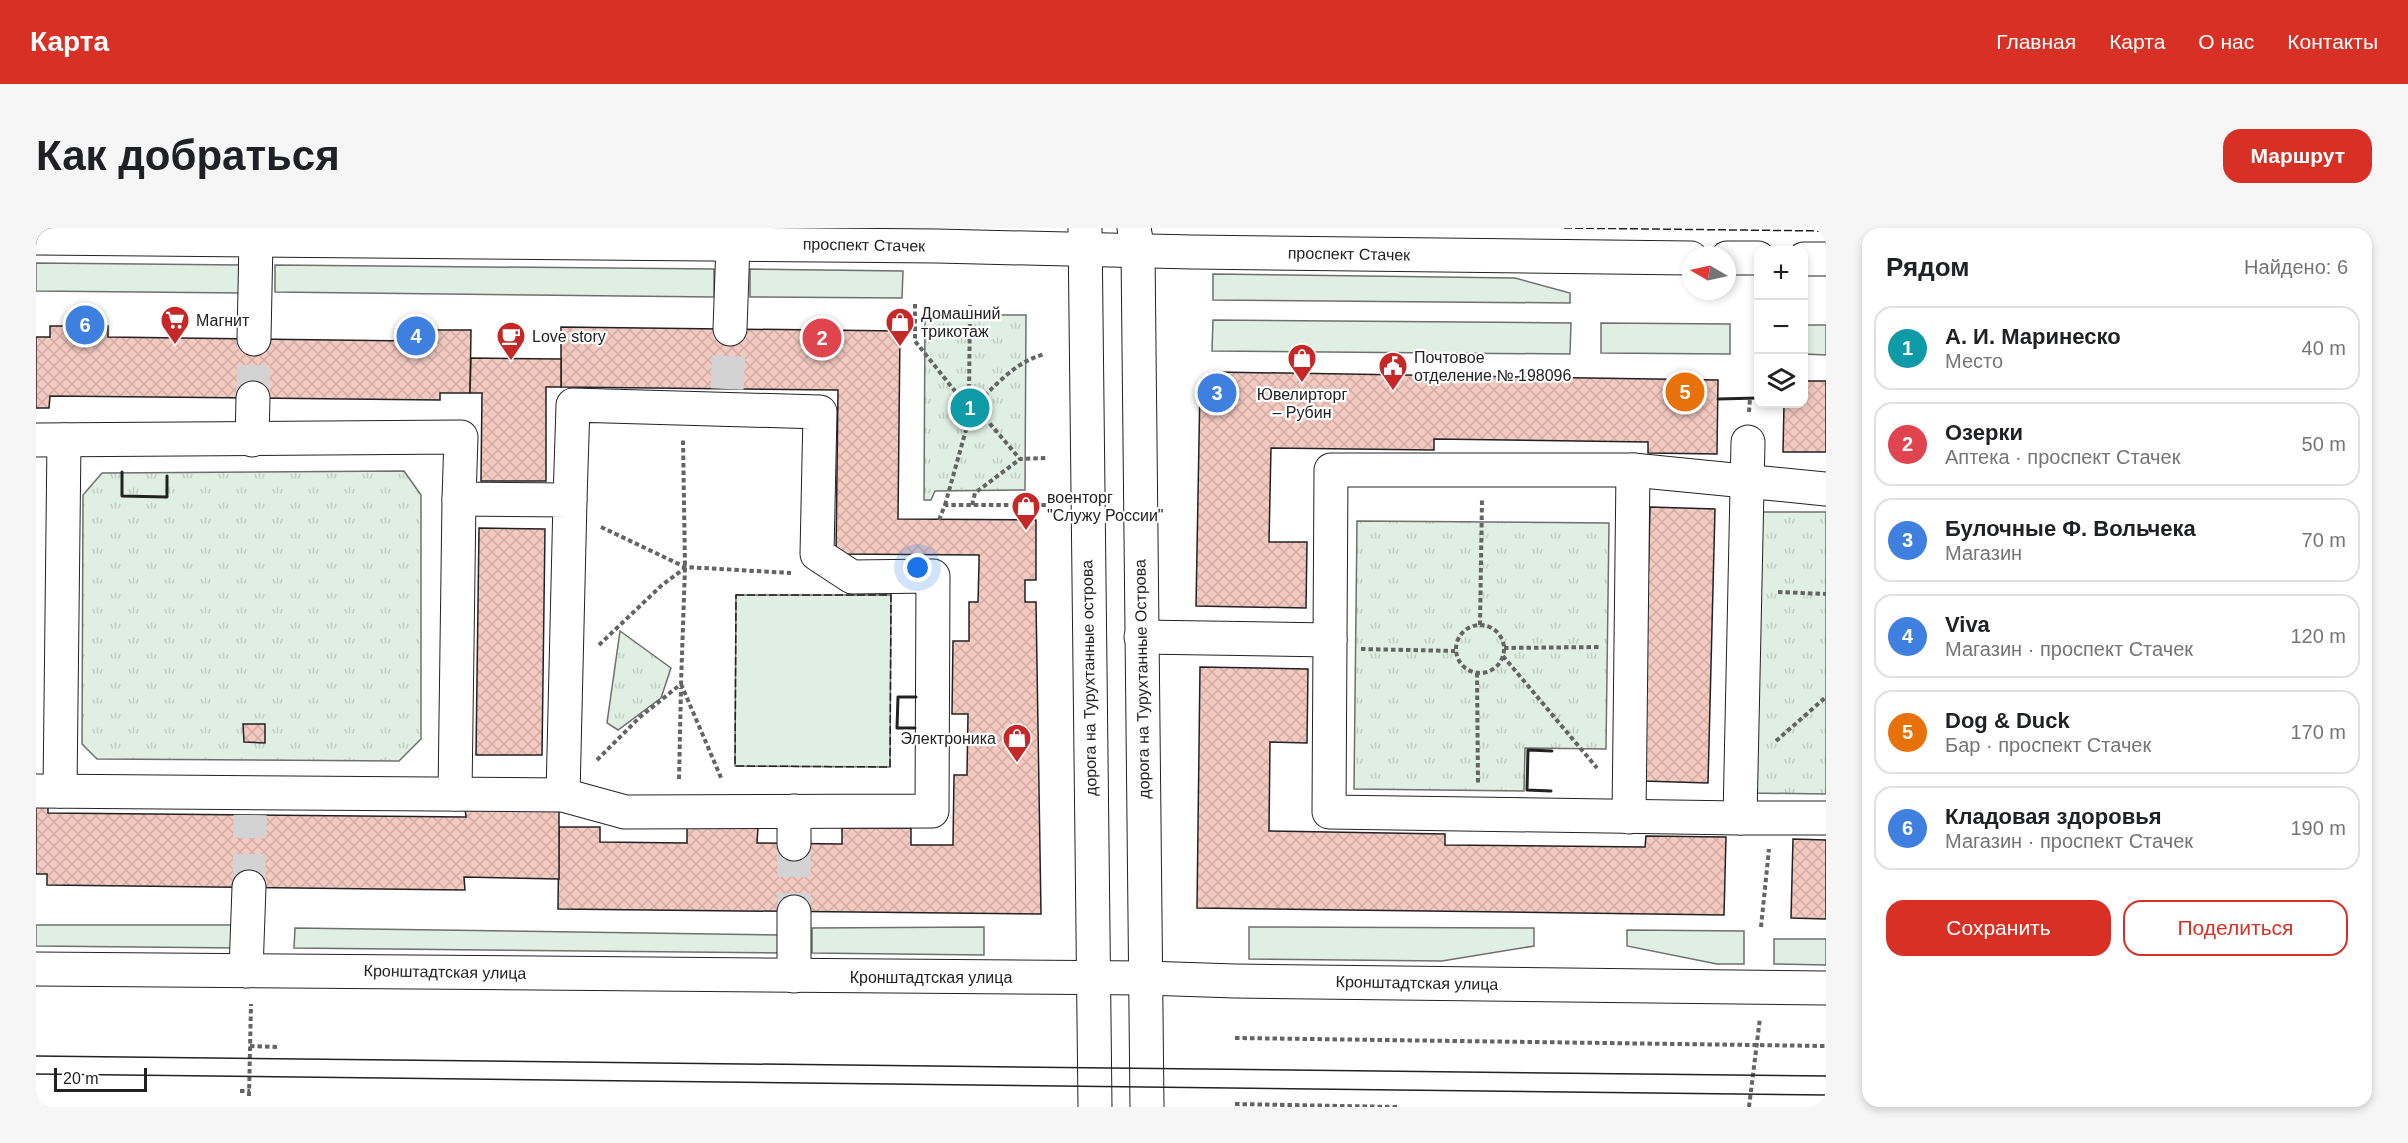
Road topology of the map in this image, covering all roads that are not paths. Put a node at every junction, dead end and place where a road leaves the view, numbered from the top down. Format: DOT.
graph roads {
  1 [pos="36,238"];
  2 [pos="1084,239"];
  3 [pos="1136,239"];
  4 [pos="256,240"];
  5 [pos="733,244"];
  6 [pos="1682,258"];
  7 [pos="1736,258"];
  8 [pos="1754,258"];
  9 [pos="1808,259"];
  10 [pos="1826,259"];
  11 [pos="730,329"];
  12 [pos="254,339"];
  13 [pos="253,398"];
  14 [pos="50,440"];
  15 [pos="252,440"];
  16 [pos="1748,442"];
  17 [pos="1633,470"];
  18 [pos="1747,483"];
  19 [pos="1826,489"];
  20 [pos="459,499"];
  21 [pos="570,506"];
  22 [pos="1141,637"];
  23 [pos="1330,644"];
  24 [pos="48,791"];
  25 [pos="455,794"];
  26 [pos="564,795"];
  27 [pos="794,812"];
  28 [pos="1628,812"];
  29 [pos="1756,818"];
  30 [pos="1826,818"];
  31 [pos="794,844"];
  32 [pos="249,887"];
  33 [pos="794,912"];
  34 [pos="36,969"];
  35 [pos="794,976"];
  36 [pos="1093,977"];
  37 [pos="1145,978"];
  38 [pos="249,983"];
  39 [pos="1826,988"];
  40 [pos="1095,1107"];
  41 [pos="1147,1107"];
  1 -- 4 [label="street, проспект Стачек"];
  2 -- 3 [label="street, проспект Стачек"];
  2 -- 5 [label="street, проспект Стачек"];
  2 -- 36 [label="street, дорога на Турухтанные острова"];
  3 -- 6 [label="street, проспект Стачек"];
  3 -- 22 [label="street, дорога на Турухтанные Острова"];
  4 -- 5 [label="street, проспект Стачек"];
  4 -- 12 [label="street"];
  5 -- 11 [label="street"];
  7 -- 8 [label="street"];
  9 -- 10 [label="street"];
  13 -- 15 [label="street"];
  14 -- 15 [label="street"];
  14 -- 24 [label="street"];
  15 -- 20 [label="street"];
  16 -- 18 [label="street"];
  17 -- 18 [label="street"];
  17 -- 23 [label="street"];
  17 -- 28 [label="street"];
  18 -- 19 [label="street"];
  18 -- 29 [label="street"];
  20 -- 21 [label="street"];
  20 -- 25 [label="street"];
  21 -- 26 [label="street"];
  21 -- 27 [label="street"];
  22 -- 23 [label="street"];
  22 -- 37 [label="street, дорога на Турухтанные Острова"];
  23 -- 28 [label="street"];
  24 -- 25 [label="street"];
  25 -- 26 [label="street"];
  26 -- 27 [label="street"];
  27 -- 31 [label="street"];
  28 -- 29 [label="street"];
  29 -- 30 [label="street"];
  32 -- 38 [label="street"];
  33 -- 35 [label="street"];
  34 -- 38 [label="street, Кронштадтская улица"];
  35 -- 36 [label="street, Кронштадтская улица"];
  35 -- 38 [label="street, Кронштадтская улица"];
  36 -- 37 [label="street, Кронштадтская улица"];
  36 -- 40 [label="street, дорога на Турухтанные острова"];
  37 -- 39 [label="street, Кронштадтская улица"];
  37 -- 41 [label="street, дорога на Турухтанные Острова"];
}
